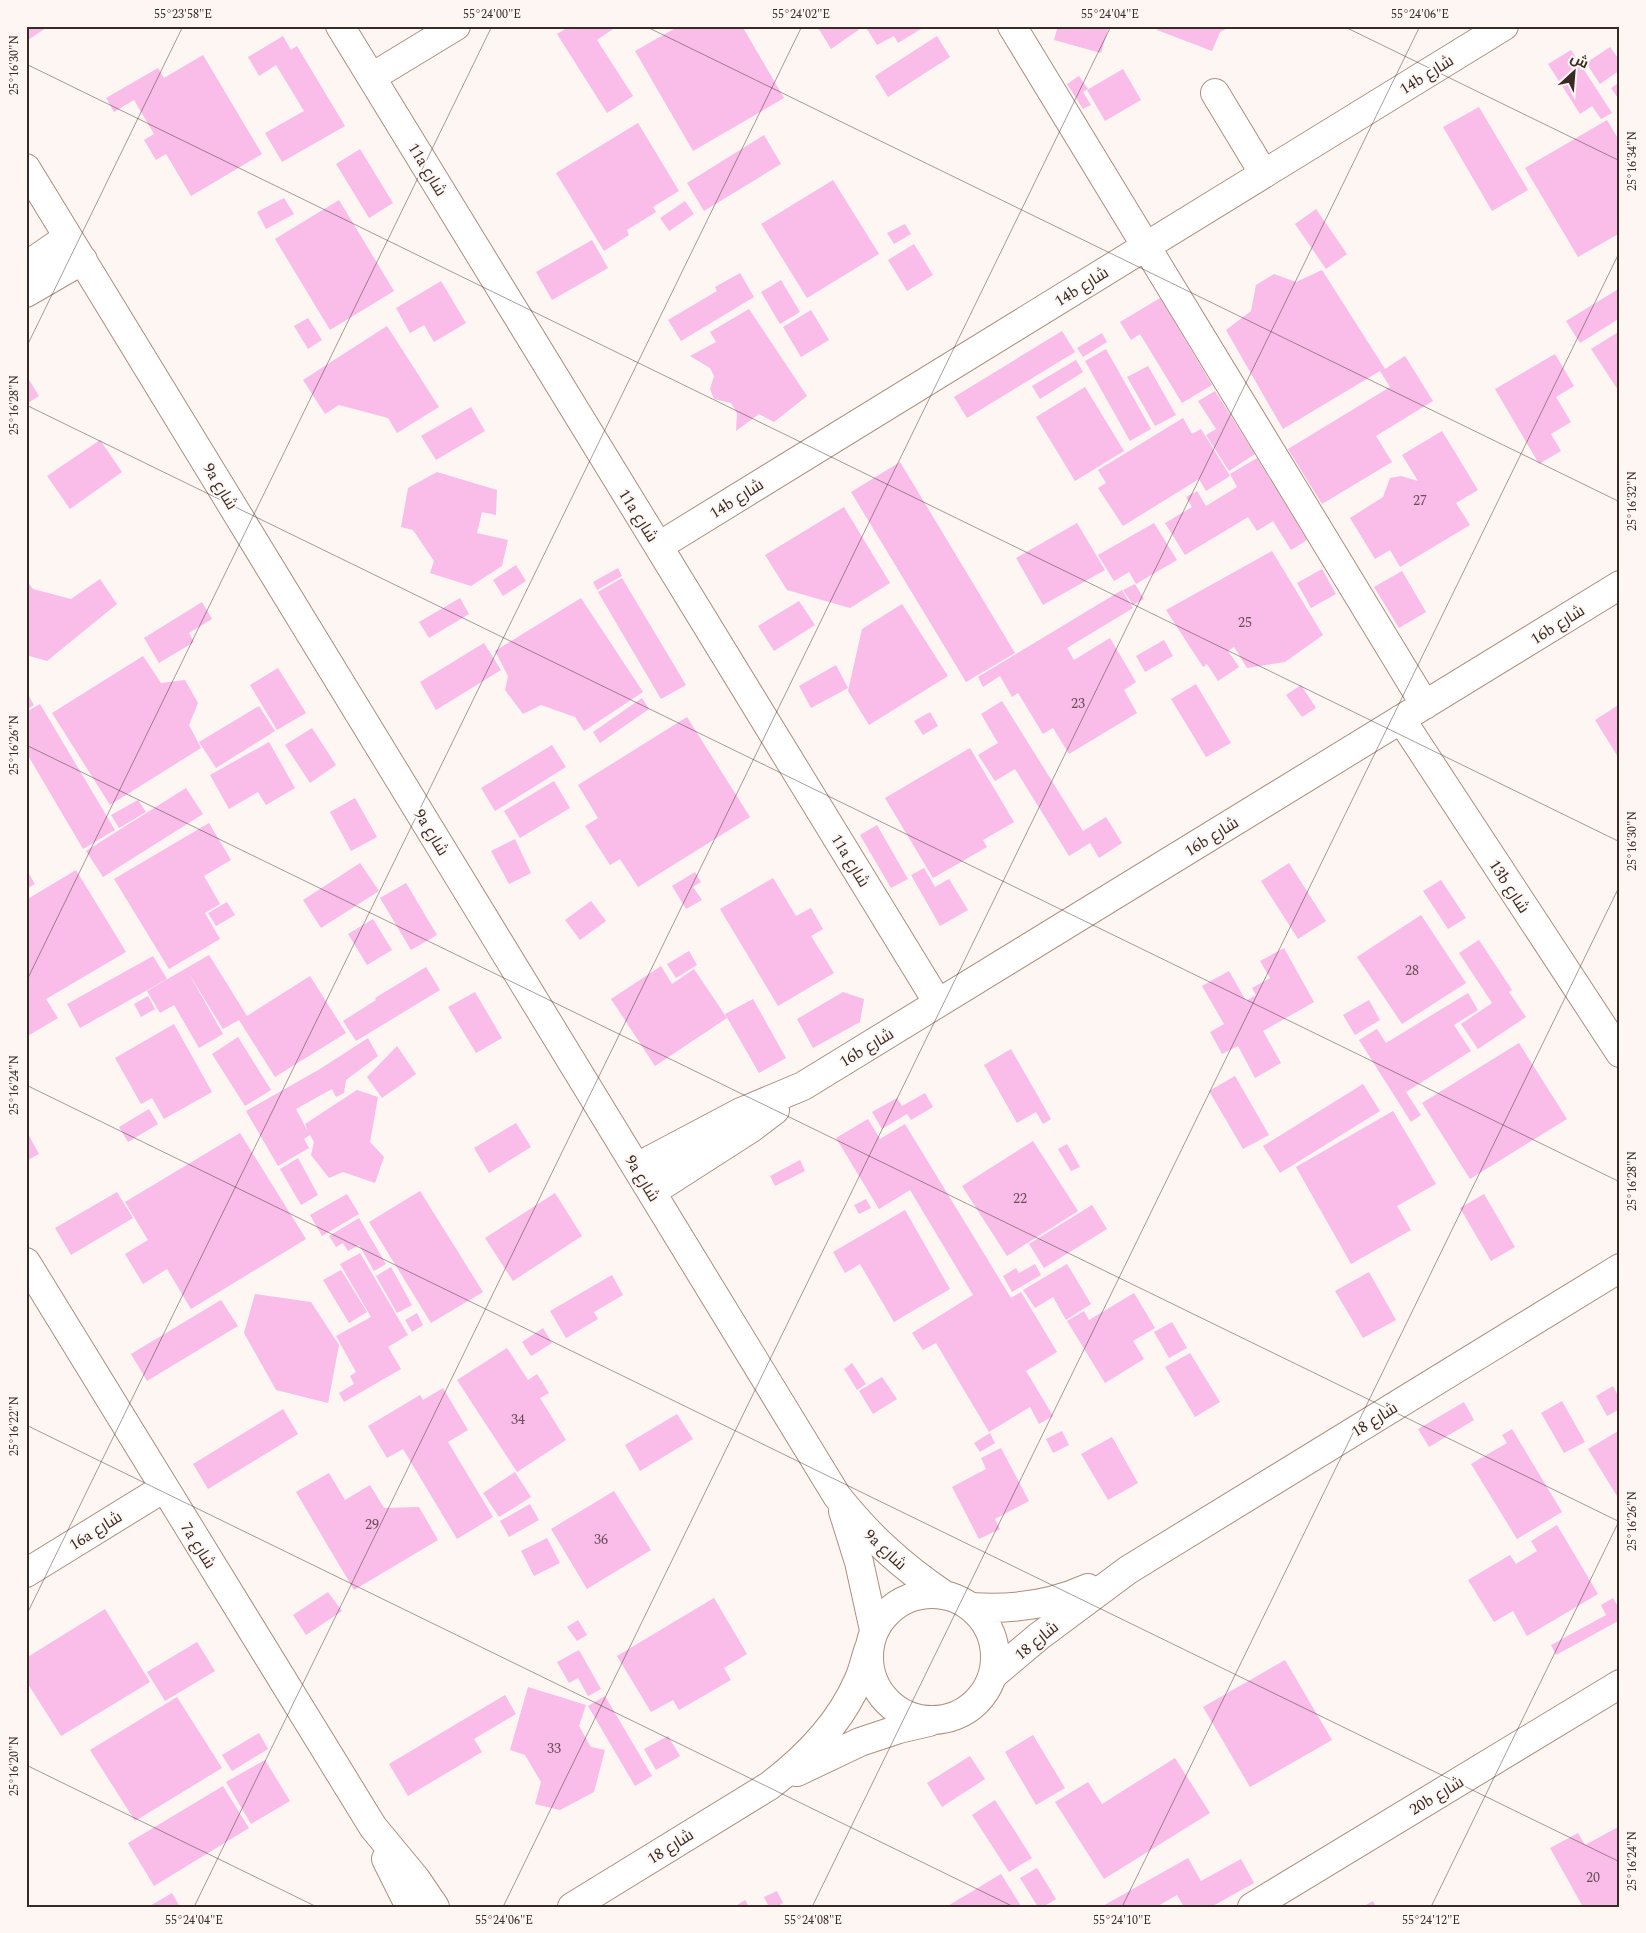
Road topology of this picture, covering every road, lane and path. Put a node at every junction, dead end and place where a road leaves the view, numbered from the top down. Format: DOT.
graph roads {
  1 [pos="340,26"];
  2 [pos="456,26"];
  3 [pos="1012,26"];
  4 [pos="1504,26"];
  5 [pos="372,77"];
  6 [pos="1215,93"];
  7 [pos="26,168"];
  8 [pos="1264,174"];
  9 [pos="68,237"];
  10 [pos="1146,246"];
  11 [pos="83,260"];
  12 [pos="26,266"];
  13 [pos="26,292"];
  14 [pos="659,546"];
  15 [pos="1620,585"];
  16 [pos="1425,704"];
  17 [pos="1401,720"];
  18 [pos="938,1003"];
  19 [pos="1620,1053"];
  20 [pos="803,1086"];
  21 [pos="636,1166"];
  22 [pos="652,1192"];
  23 [pos="26,1262"];
  24 [pos="1620,1268"];
  25 [pos="164,1488"];
  26 [pos="837,1496"];
  27 [pos="1128,1570"];
  28 [pos="26,1573"];
  29 [pos="943,1594"];
  30 [pos="972,1607"];
  31 [pos="872,1639"];
  32 [pos="993,1676"];
  33 [pos="1620,1684"];
  34 [pos="939,1720"];
  35 [pos="769,1786"];
  36 [pos="373,1827"];
  37 [pos="410,1907"];
  38 [pos="435,1907"];
  39 [pos="572,1907"];
  40 [pos="1252,1907"];
  1 -- 5 [label="street, 11a شارع"];
  2 -- 5 [label="street"];
  3 -- 10 [label="street"];
  4 -- 8 [label="street, 14b شارع"];
  5 -- 14 [label="street, 11a شارع"];
  6 -- 8 [label="street"];
  7 -- 9 [label="street, 9a شارع"];
  8 -- 10 [label="street, 14b شارع"];
  9 -- 11 [label="street, 9a شارع"];
  9 -- 12 [label="street"];
  10 -- 14 [label="street, 14b شارع"];
  10 -- 16 [label="street"];
  11 -- 13 [label="street"];
  11 -- 21 [label="street, 9a شارع"];
  14 -- 18 [label="street, 11a شارع"];
  15 -- 16 [label="street, 16b شارع"];
  16 -- 17 [label="street, 16b شارع"];
  17 -- 18 [label="street, 16b شارع"];
  17 -- 19 [label="street, 13b شارع"];
  18 -- 20 [label="street, 16b شارع"];
  20 -- 21 [label="street, 16b شارع"];
  20 -- 22 [label="street, 16b شارع"];
  21 -- 22 [label="street, 9a شارع"];
  22 -- 26 [label="street, 9a شارع"];
  23 -- 25 [label="street, 7a شارع"];
  24 -- 27 [label="street, شارع 18"];
  25 -- 28 [label="street, 16a شارع"];
  25 -- 36 [label="street, 7a شارع"];
  26 -- 29 [label="street, 9a شارع"];
  26 -- 31 [label="street, 9a شارع"];
  27 -- 30 [label="street, شارع 18"];
  27 -- 32 [label="street, شارع 18"];
  29 -- 30 [label="street"];
  29 -- 31 [label="street"];
  30 -- 32 [label="street"];
  31 -- 34 [label="street"];
  31 -- 35 [label="street, شارع 18"];
  32 -- 34 [label="street"];
  33 -- 40 [label="street, 20b شارع"];
  34 -- 35 [label="street, شارع 18"];
  35 -- 39 [label="street, شارع 18"];
  36 -- 37 [label="street, 7a شارع"];
  36 -- 38 [label="street, 7a شارع"];
}
